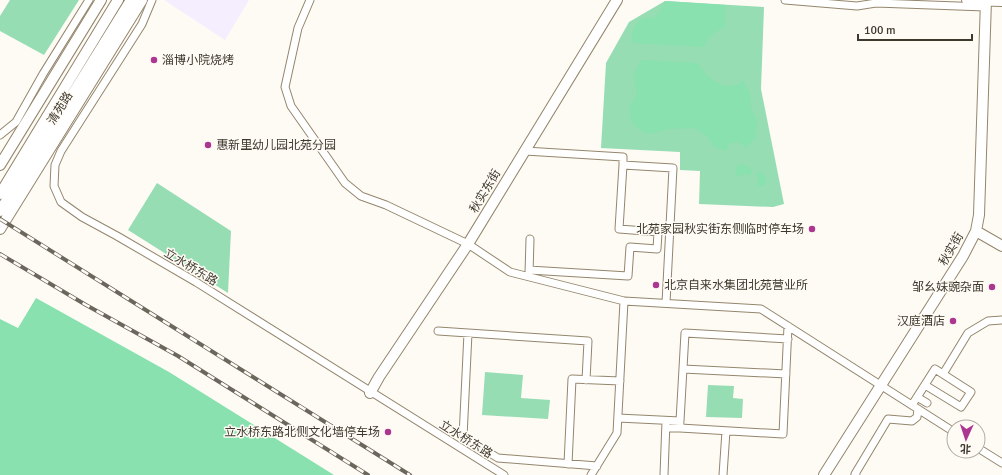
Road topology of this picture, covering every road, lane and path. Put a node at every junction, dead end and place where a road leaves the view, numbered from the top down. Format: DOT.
graph roads {
  1 [pos="89,0"];
  2 [pos="101,0"];
  3 [pos="118,0"];
  4 [pos="132,0"];
  5 [pos="142,0"];
  6 [pos="152,0"];
  7 [pos="310,0"];
  8 [pos="617,0"];
  9 [pos="785,0"];
  10 [pos="967,0"];
  11 [pos="1002,2"];
  12 [pos="986,3"];
  13 [pos="0,135"];
  14 [pos="524,151"];
  15 [pos="0,165"];
  16 [pos="623,165"];
  17 [pos="0,194"];
  18 [pos="0,211"];
  19 [pos="0,229"];
  20 [pos="976,231"];
  21 [pos="530,239"];
  22 [pos="468,244"];
  23 [pos="1002,246"];
  24 [pos="529,273"];
  25 [pos="624,301"];
  26 [pos="666,303"];
  27 [pos="1002,320"];
  28 [pos="788,326"];
  29 [pos="438,331"];
  30 [pos="468,333"];
  31 [pos="788,339"];
  32 [pos="683,369"];
  33 [pos="786,374"];
  34 [pos="943,374"];
  35 [pos="586,380"];
  36 [pos="620,381"];
  37 [pos="925,385"];
  38 [pos="880,386"];
  39 [pos="370,393"];
  40 [pos="917,397"];
  41 [pos="927,403"];
  42 [pos="915,407"];
  43 [pos="618,418"];
  44 [pos="666,424"];
  45 [pos="680,425"];
  46 [pos="946,427"];
  47 [pos="726,431"];
  48 [pos="986,453"];
  49 [pos="1002,463"];
  50 [pos="568,464"];
  51 [pos="597,466"];
  52 [pos="504,475"];
  53 [pos="591,475"];
  54 [pos="664,475"];
  55 [pos="724,475"];
  56 [pos="824,475"];
  57 [pos="856,475"];
  1 -- 13 [label="street"];
  2 -- 15 [label="street, 清苑路"];
  3 -- 17 [label="street, 清苑路"];
  4 -- 18 [label="street, 清苑路"];
  5 -- 19 [label="street, 清苑路"];
  6 -- 39 [label="street, 立水桥东路"];
  7 -- 22 [label="street"];
  8 -- 14 [label="street, 秋实东街"];
  9 -- 12 [label="street"];
  10 -- 12 [label="street"];
  11 -- 12 [label="street"];
  12 -- 20 [label="street, 秋实街"];
  14 -- 16 [label="street"];
  14 -- 22 [label="street, 秋实东街"];
  16 -- 24 [label="street"];
  16 -- 26 [label="street"];
  20 -- 23 [label="street"];
  20 -- 38 [label="street, 秋实街"];
  21 -- 24 [label="street"];
  22 -- 24 [label="street"];
  22 -- 39 [label="street, 秋实东街"];
  24 -- 25 [label="street"];
  25 -- 26 [label="street"];
  25 -- 36 [label="street"];
  26 -- 28 [label="street"];
  27 -- 34 [label="street"];
  28 -- 31 [label="street"];
  28 -- 38 [label="street"];
  29 -- 30 [label="street"];
  30 -- 35 [label="street"];
  30 -- 50 [label="street"];
  31 -- 32 [label="street"];
  31 -- 33 [label="street"];
  32 -- 33 [label="street"];
  32 -- 45 [label="street"];
  33 -- 47 [label="street"];
  34 -- 37 [label="street"];
  34 -- 37 [label="street"];
  35 -- 36 [label="street"];
  35 -- 50 [label="street"];
  36 -- 43 [label="street"];
  37 -- 40 [label="street"];
  38 -- 42 [label="street"];
  38 -- 56 [label="street, 秋实街"];
  39 -- 52 [label="street, 立水桥东路"];
  40 -- 41 [label="street"];
  40 -- 42 [label="street"];
  42 -- 46 [label="street"];
  42 -- 57 [label="street"];
  43 -- 44 [label="street"];
  43 -- 51 [label="street"];
  44 -- 45 [label="street"];
  44 -- 54 [label="street"];
  45 -- 47 [label="street"];
  47 -- 55 [label="street"];
  48 -- 49 [label="street"];
  50 -- 51 [label="street"];
  51 -- 53 [label="street"];
}
